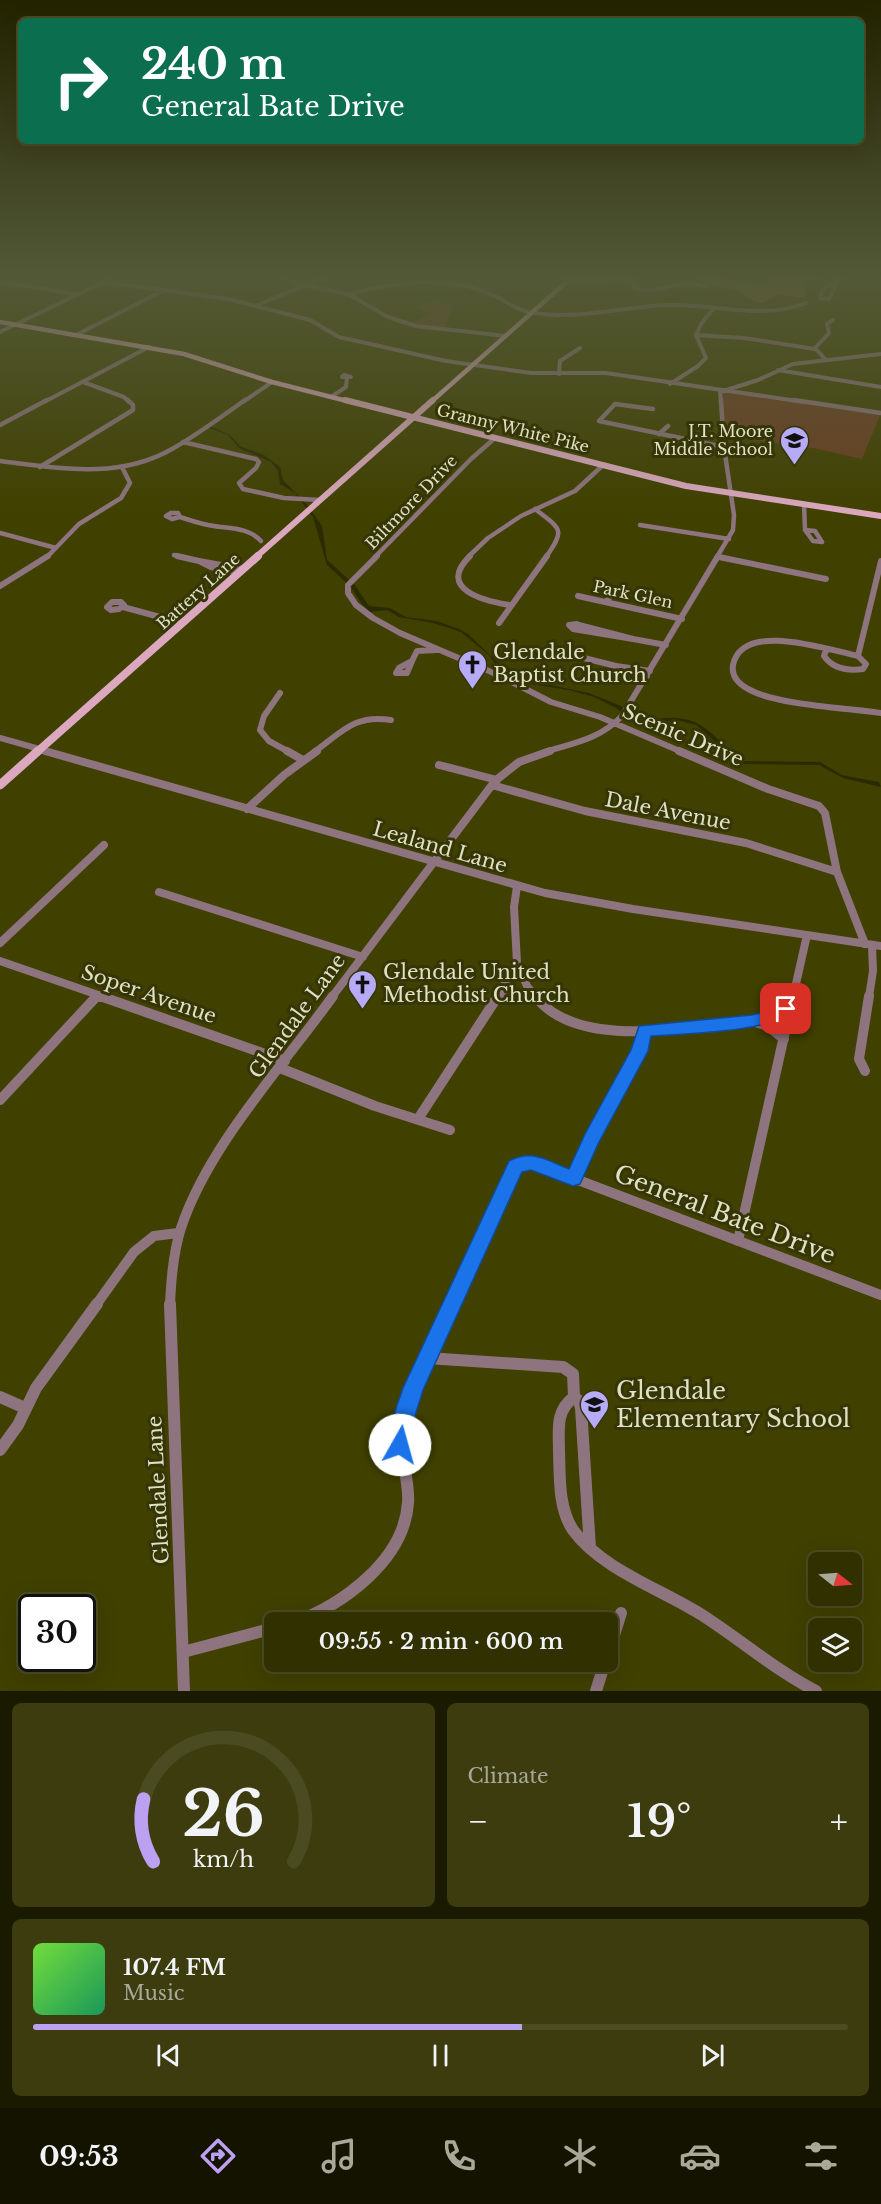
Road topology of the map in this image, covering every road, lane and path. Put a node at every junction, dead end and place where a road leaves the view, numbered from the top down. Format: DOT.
graph roads {
  1 [pos="132,356"];
  2 [pos="186,356"];
  3 [pos="419,356"];
  4 [pos="483,356"];
  5 [pos="568,356"];
  6 [pos="705,356"];
  7 [pos="822,356"];
  8 [pos="862,356"];
  9 [pos="826,360"];
  10 [pos="472,365"];
  11 [pos="778,370"];
  12 [pos="559,374"];
  13 [pos="347,378"];
  14 [pos="83,382"];
  15 [pos="272,382"];
  16 [pos="670,384"];
  17 [pos="881,387"];
  18 [pos="722,390"];
  19 [pos="331,397"];
  20 [pos="423,409"];
  21 [pos="653,409"];
  22 [pos="881,413"];
  23 [pos="400,414"];
  24 [pos="413,417"];
  25 [pos="0,425"];
  26 [pos="668,426"];
  27 [pos="659,434"];
  28 [pos="495,438"];
  29 [pos="183,442"];
  30 [pos="724,447"];
  31 [pos="0,461"];
  32 [pos="602,465"];
  33 [pos="40,467"];
  34 [pos="122,467"];
  35 [pos="731,494"];
  36 [pos="320,500"];
  37 [pos="804,504"];
  38 [pos="535,509"];
  39 [pos="881,516"];
  40 [pos="180,517"];
  41 [pos="640,524"];
  42 [pos="804,530"];
  43 [pos="0,533"];
  44 [pos="729,539"];
  45 [pos="271,544"];
  46 [pos="56,548"];
  47 [pos="174,555"];
  48 [pos="719,557"];
  49 [pos="881,561"];
  50 [pos="241,571"];
  51 [pos="826,579"];
  52 [pos="349,584"];
  53 [pos="0,586"];
  54 [pos="612,594"];
  55 [pos="578,596"];
  56 [pos="608,603"];
  57 [pos="510,605"];
  58 [pos="123,607"];
  59 [pos="604,610"];
  60 [pos="682,619"];
  61 [pos="182,623"];
  62 [pos="499,623"];
  63 [pos="579,627"];
  64 [pos="666,645"];
  65 [pos="438,649"];
  66 [pos="826,650"];
  67 [pos="858,656"];
  68 [pos="584,658"];
  69 [pos="413,662"];
  70 [pos="648,673"];
  71 [pos="280,693"];
  72 [pos="881,713"];
  73 [pos="391,720"];
  74 [pos="616,724"];
  75 [pos="0,738"];
  76 [pos="40,750"];
  77 [pos="303,760"];
  78 [pos="440,765"];
  79 [pos="495,783"];
  80 [pos="0,785"];
  81 [pos="247,809"];
  82 [pos="104,845"];
  83 [pos="435,863"];
  84 [pos="837,872"];
  85 [pos="517,886"];
  86 [pos="159,892"];
  87 [pos="807,935"];
  88 [pos="0,943"];
  89 [pos="873,945"];
  90 [pos="363,957"];
  91 [pos="0,961"];
  92 [pos="517,963"];
  93 [pos="98,995"];
  94 [pos="497,998"];
  95 [pos="534,998"];
  96 [pos="793,1004"];
  97 [pos="752,1021"];
  98 [pos="645,1030"];
  99 [pos="783,1039"];
  100 [pos="283,1065"];
  101 [pos="865,1071"];
  102 [pos="0,1100"];
  103 [pos="418,1119"];
  104 [pos="450,1130"];
  105 [pos="573,1178"];
  106 [pos="178,1233"];
  107 [pos="738,1241"];
  108 [pos="881,1295"];
  109 [pos="427,1358"];
  110 [pos="0,1396"];
  111 [pos="574,1397"];
  112 [pos="26,1408"];
  113 [pos="0,1450"];
  114 [pos="591,1548"];
  115 [pos="320,1612"];
  116 [pos="621,1612"];
  117 [pos="618,1622"];
  118 [pos="264,1631"];
  119 [pos="183,1652"];
  120 [pos="602,1672"];
  121 [pos="184,1691"];
  122 [pos="596,1691"];
  123 [pos="816,1691"];
  1 -- 14 [label="street"];
  2 -- 15 [label="main road, Granny White Pike"];
  3 -- 10 [label="street"];
  4 -- 10 [label="main road, Battery Lane"];
  5 -- 12 [label="street"];
  6 -- 16 [label="street"];
  7 -- 9 [label="street"];
  8 -- 9 [label="street"];
  9 -- 11 [label="street"];
  10 -- 12 [label="street"];
  10 -- 20 [label="main road, Battery Lane"];
  11 -- 17 [label="street"];
  11 -- 18 [label="street"];
  12 -- 16 [label="street"];
  13 -- 19 [label="street"];
  14 -- 25 [label="street"];
  14 -- 33 [label="street"];
  15 -- 19 [label="main road, Granny White Pike"];
  15 -- 29 [label="street"];
  16 -- 18 [label="street"];
  18 -- 22 [label="street"];
  18 -- 30 [label="street, Glendale Lane"];
  19 -- 23 [label="main road, Granny White Pike"];
  20 -- 23 [label="main road"];
  20 -- 24 [label="main road, Battery Lane"];
  21 -- 27 [label="street"];
  23 -- 24 [label="main road, Granny White Pike"];
  24 -- 28 [label="main road, Granny White Pike"];
  24 -- 36 [label="main road, Battery Lane"];
  26 -- 27 [label="street"];
  27 -- 30 [label="street"];
  28 -- 32 [label="main road, Granny White Pike"];
  28 -- 52 [label="street, Biltmore Drive"];
  29 -- 34 [label="street"];
  29 -- 36 [label="street"];
  30 -- 35 [label="street, Glendale Lane"];
  31 -- 33 [label="street"];
  32 -- 35 [label="main road, Granny White Pike"];
  32 -- 38 [label="street"];
  33 -- 34 [label="street"];
  34 -- 46 [label="street"];
  35 -- 37 [label="main road, Granny White Pike"];
  35 -- 44 [label="street, Glendale Lane"];
  36 -- 45 [label="main road, Battery Lane"];
  37 -- 39 [label="main road, Granny White Pike"];
  37 -- 42 [label="street"];
  38 -- 57 [label="street"];
  38 -- 57 [label="street"];
  40 -- 45 [label="street"];
  41 -- 44 [label="street"];
  43 -- 46 [label="street"];
  44 -- 48 [label="street, Glendale Lane"];
  45 -- 50 [label="main road, Battery Lane"];
  46 -- 53 [label="street"];
  47 -- 50 [label="street"];
  48 -- 51 [label="street"];
  48 -- 60 [label="street, Glendale Lane"];
  49 -- 67 [label="street"];
  50 -- 61 [label="main road, Battery Lane"];
  52 -- 65 [label="street, Scenic Drive"];
  54 -- 56 [label="street"];
  55 -- 56 [label="street, Park Glen"];
  56 -- 59 [label="street"];
  56 -- 60 [label="street, Park Glen"];
  57 -- 62 [label="street"];
  58 -- 61 [label="street"];
  60 -- 64 [label="street, Glendale Lane"];
  61 -- 76 [label="main road, Battery Lane"];
  63 -- 64 [label="street"];
  64 -- 70 [label="street, Glendale Lane"];
  65 -- 69 [label="street"];
  65 -- 74 [label="street, Scenic Drive"];
  66 -- 67 [label="street"];
  66 -- 67 [label="street"];
  66 -- 72 [label="street"];
  68 -- 70 [label="street"];
  70 -- 74 [label="street, Glendale Lane"];
  71 -- 77 [label="street"];
  73 -- 77 [label="street"];
  74 -- 79 [label="street, Glendale Lane"];
  74 -- 84 [label="street, Scenic Drive"];
  75 -- 76 [label="street, Lealand Lane"];
  76 -- 80 [label="main road, Battery Lane"];
  76 -- 81 [label="street, Lealand Lane"];
  77 -- 81 [label="street"];
  78 -- 79 [label="street, Dale Avenue"];
  79 -- 83 [label="street, Glendale Lane"];
  79 -- 84 [label="street, Dale Avenue"];
  81 -- 83 [label="street, Lealand Lane"];
  82 -- 88 [label="street"];
  83 -- 85 [label="street, Lealand Lane"];
  83 -- 90 [label="street, Glendale Lane"];
  84 -- 89 [label="street"];
  85 -- 87 [label="street, Lealand Lane"];
  85 -- 92 [label="street"];
  86 -- 90 [label="street"];
  87 -- 89 [label="street, Lealand Lane"];
  87 -- 96 [label="street"];
  89 -- 101 [label="street"];
  90 -- 100 [label="street, Glendale Lane"];
  91 -- 93 [label="street, Soper Avenue"];
  92 -- 94 [label="street"];
  92 -- 95 [label="street"];
  93 -- 100 [label="street, Soper Avenue"];
  93 -- 102 [label="street"];
  94 -- 95 [label="street"];
  94 -- 103 [label="street"];
  95 -- 98 [label="street"];
  96 -- 97 [label="street"];
  96 -- 99 [label="street"];
  97 -- 98 [label="street"];
  97 -- 99 [label="street"];
  98 -- 105 [label="street"];
  99 -- 107 [label="street"];
  100 -- 103 [label="street, Soper Avenue"];
  100 -- 106 [label="street, Glendale Lane"];
  103 -- 104 [label="street, Soper Avenue"];
  105 -- 107 [label="street, General Bate Drive"];
  105 -- 109 [label="street, General Bate Drive"];
  106 -- 112 [label="street"];
  106 -- 119 [label="street, Glendale Lane"];
  107 -- 108 [label="street, General Bate Drive"];
  109 -- 111 [label="street"];
  109 -- 115 [label="street"];
  110 -- 112 [label="street"];
  111 -- 114 [label="street"];
  111 -- 114 [label="street"];
  112 -- 113 [label="street"];
  114 -- 123 [label="street"];
  116 -- 117 [label="street"];
  118 -- 119 [label="street"];
  119 -- 121 [label="street, Glendale Lane"];
  120 -- 122 [label="street"];
}
